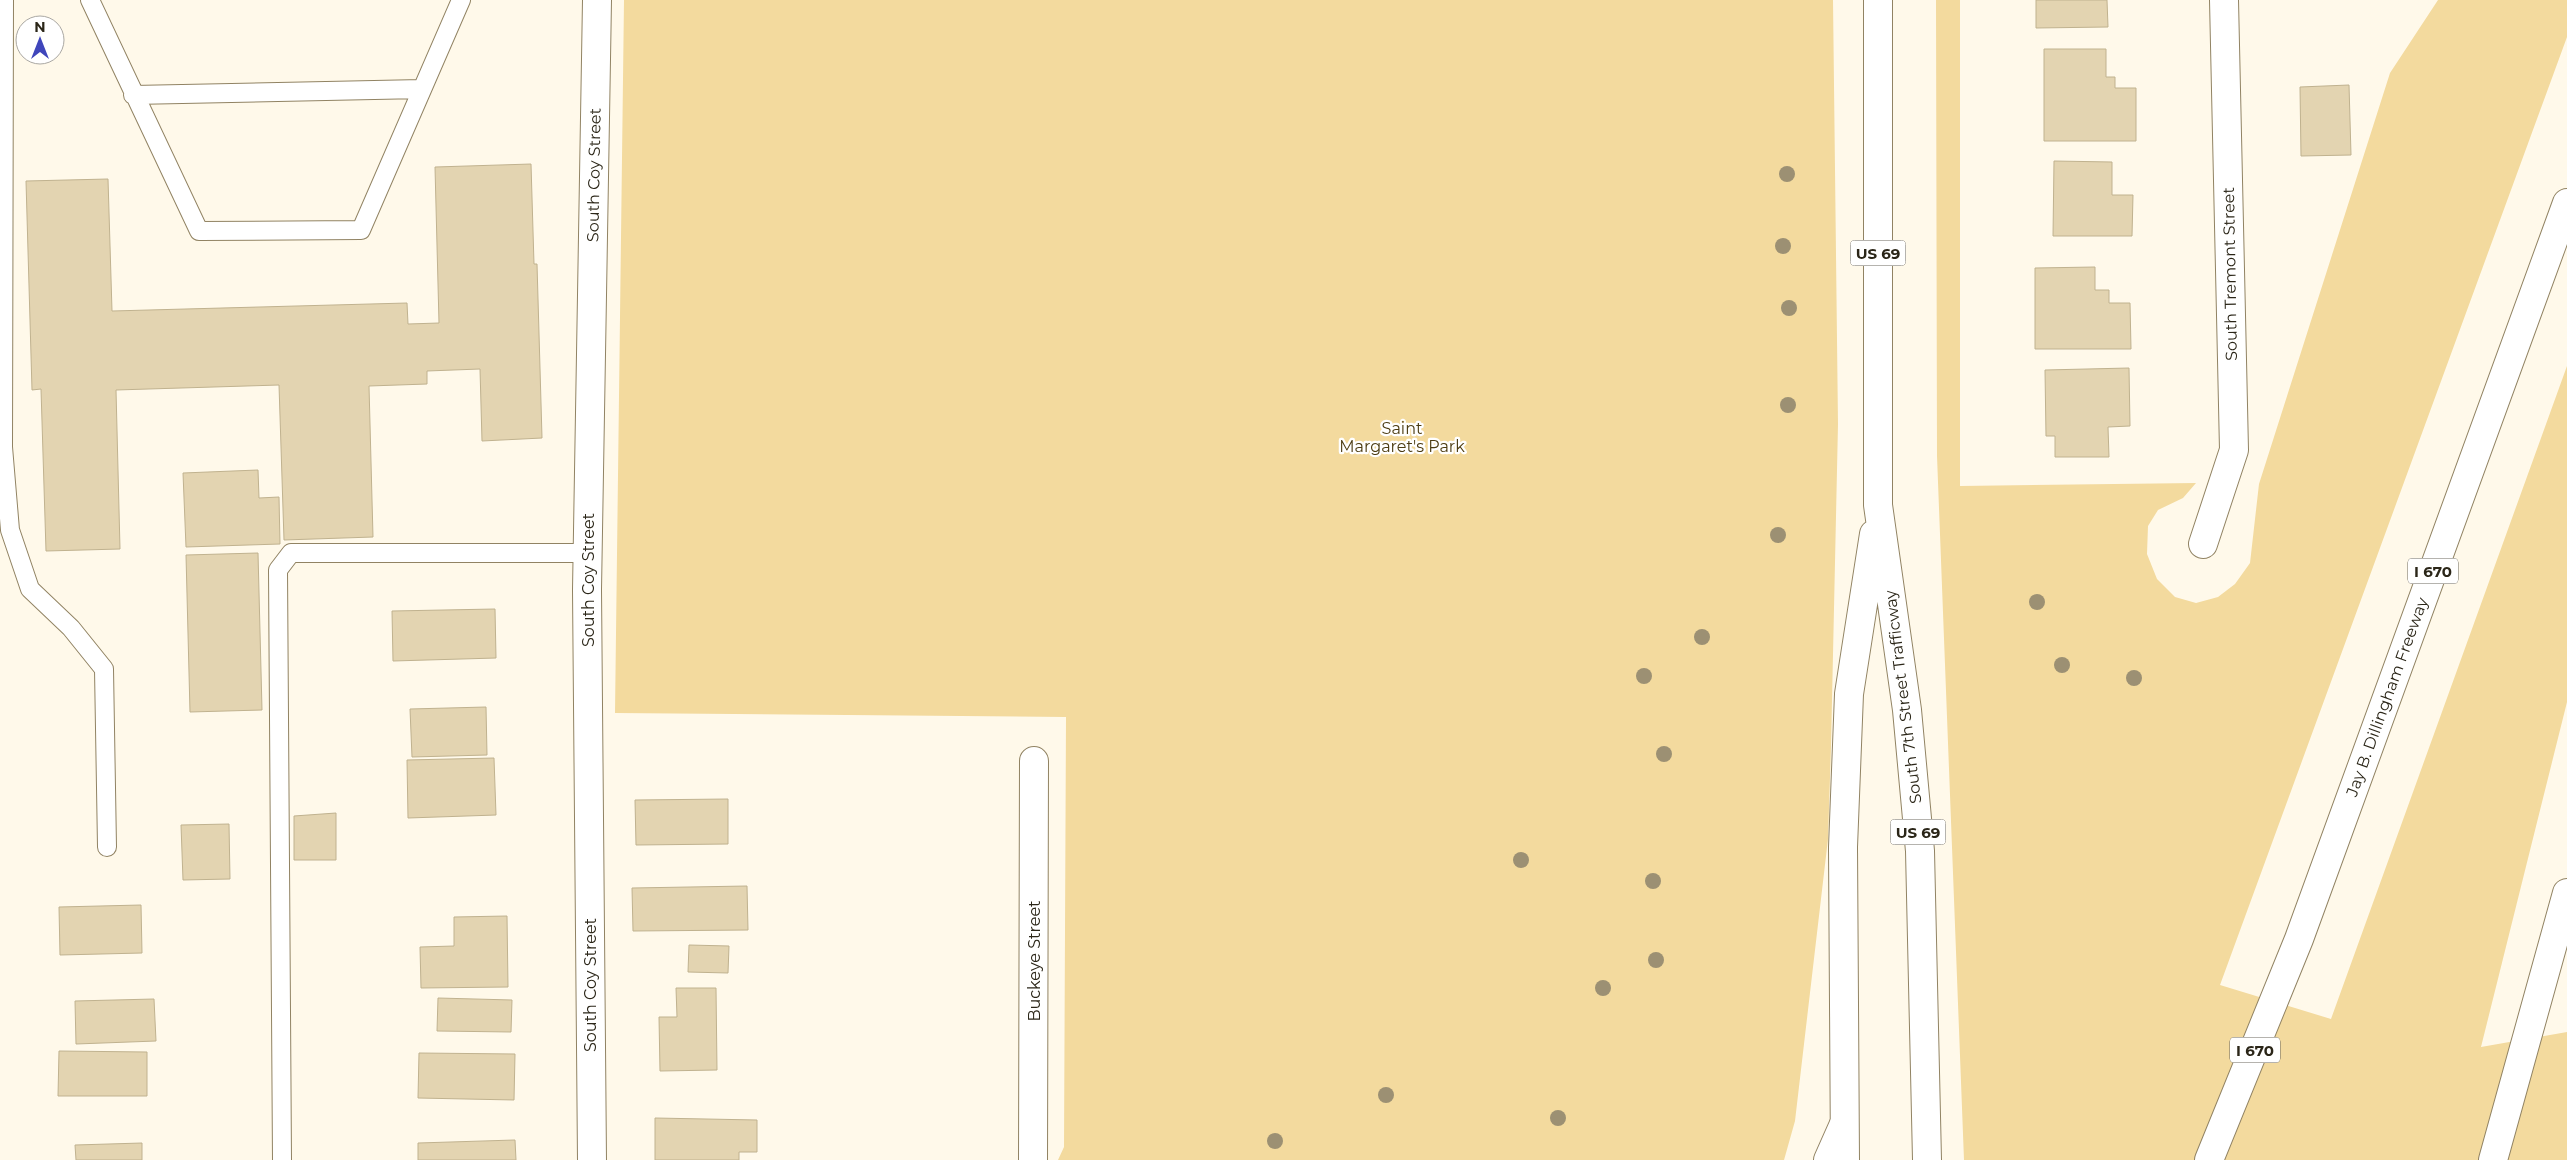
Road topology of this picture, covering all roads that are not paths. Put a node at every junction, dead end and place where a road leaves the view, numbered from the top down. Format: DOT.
graph roads {
  1 [pos="4,0"];
  2 [pos="90,0"];
  3 [pos="461,0"];
  4 [pos="596,0"];
  5 [pos="1878,0"];
  6 [pos="2224,0"];
  7 [pos="422,89"];
  8 [pos="133,94"];
  9 [pos="2567,203"];
  10 [pos="1878,506"];
  11 [pos="2204,544"];
  12 [pos="588,553"];
  13 [pos="1034,761"];
  14 [pos="107,847"];
  15 [pos="2567,893"];
  16 [pos="1844,1124"];
  17 [pos="282,1160"];
  18 [pos="592,1160"];
  19 [pos="1033,1160"];
  20 [pos="1828,1160"];
  21 [pos="1845,1160"];
  22 [pos="1927,1160"];
  23 [pos="2209,1160"];
  24 [pos="2494,1160"];
  1 -- 14 [label="lane"];
  2 -- 8 [label="lane"];
  3 -- 7 [label="lane"];
  4 -- 12 [label="main road, South Coy Street"];
  5 -- 10 [label="main road, South 7th Street Trafficway / US 69"];
  6 -- 11 [label="main road, South Tremont Street"];
  7 -- 8 [label="lane"];
  7 -- 8 [label="lane"];
  9 -- 23 [label="main road, Jay B. Dillingham Freeway / I 670"];
  10 -- 16 [label="main road, South 7th Street Trafficway / US 69"];
  10 -- 22 [label="main road, South 7th Street Trafficway / US 69"];
  12 -- 17 [label="lane"];
  12 -- 18 [label="main road, South Coy Street"];
  13 -- 19 [label="main road, Buckeye Street"];
  15 -- 24 [label="main road"];
  16 -- 20 [label="main road, US 69"];
  16 -- 21 [label="main road, South 7th Street Trafficway"];
}
